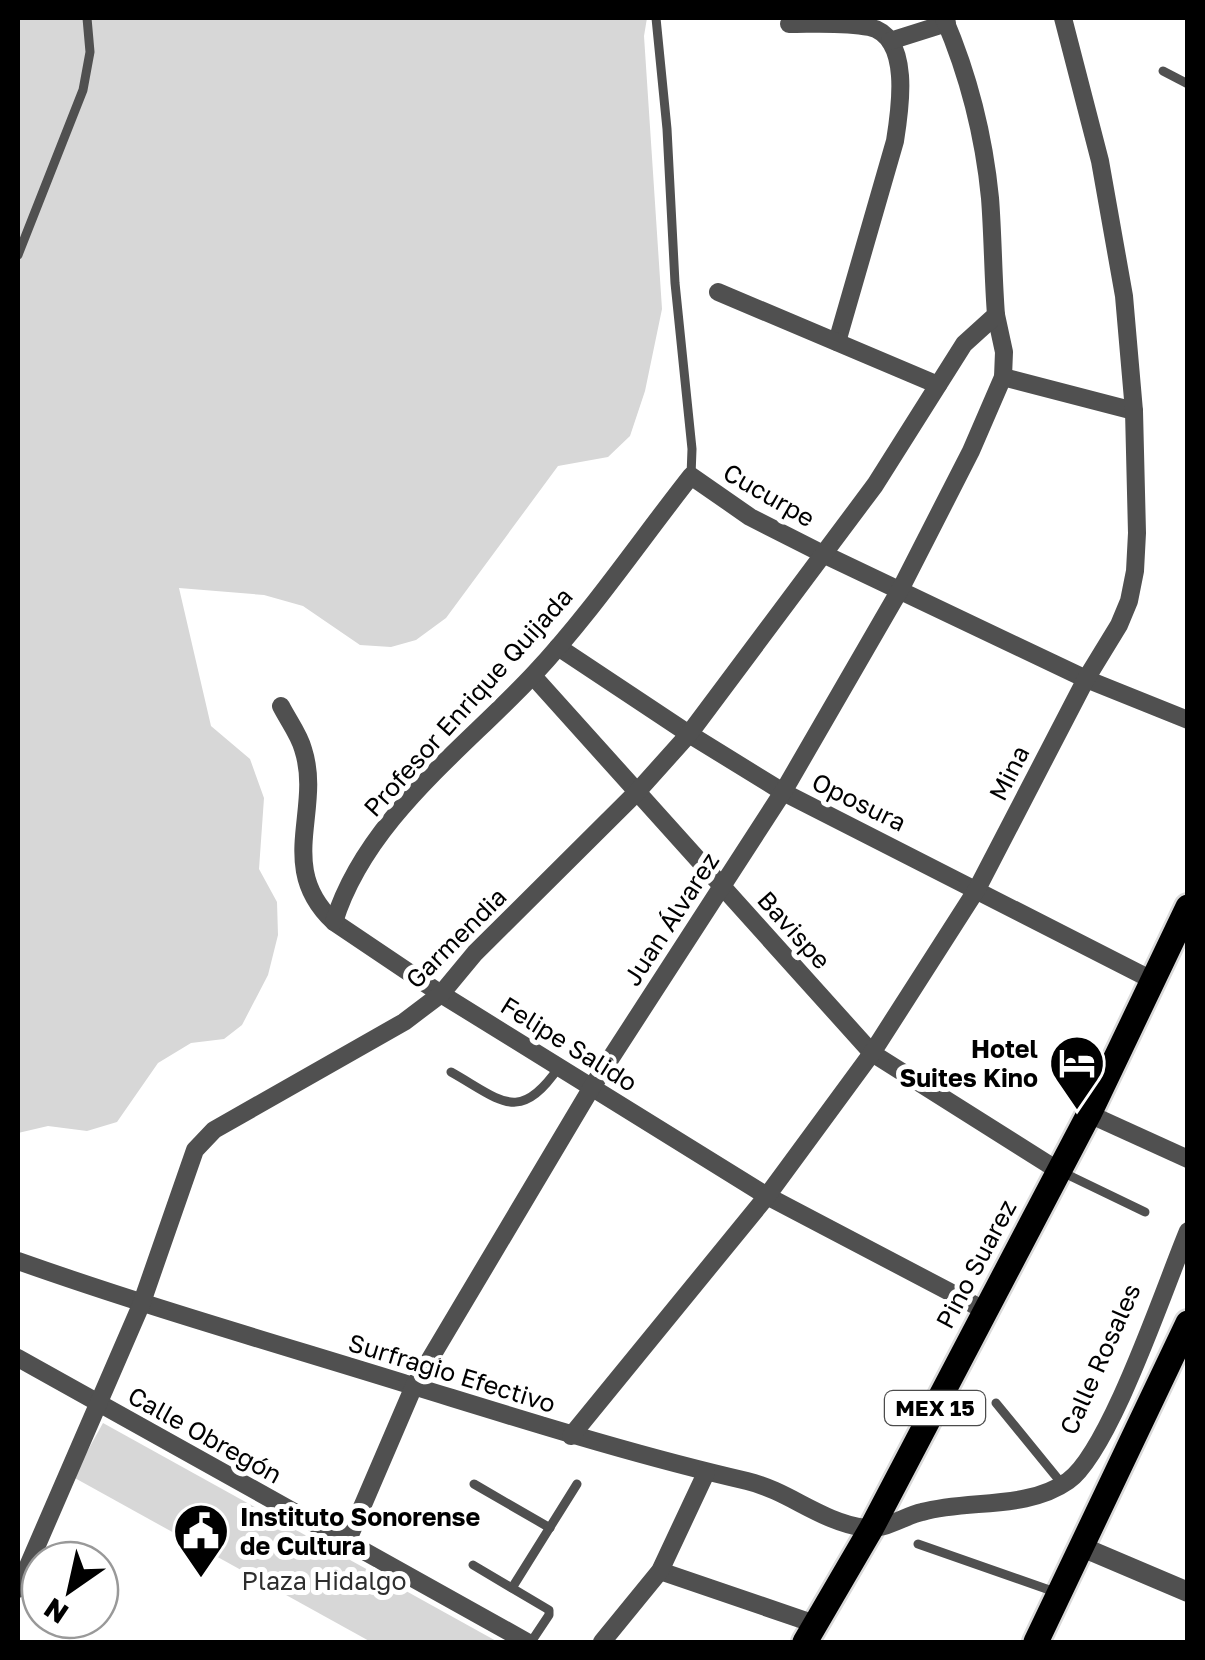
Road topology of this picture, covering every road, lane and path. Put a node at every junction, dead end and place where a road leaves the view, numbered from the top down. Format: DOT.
graph roads {
  1 [pos="87,18"];
  2 [pos="656,18"];
  3 [pos="1064,18"];
  4 [pos="946,20"];
  5 [pos="789,24"];
  6 [pos="890,42"];
  7 [pos="1163,70"];
  8 [pos="1188,84"];
  9 [pos="18,255"];
  10 [pos="718,292"];
  11 [pos="990,319"];
  12 [pos="837,342"];
  13 [pos="1003,377"];
  14 [pos="938,385"];
  15 [pos="1134,410"];
  16 [pos="691,476"];
  17 [pos="821,553"];
  18 [pos="900,588"];
  19 [pos="558,647"];
  20 [pos="532,676"];
  21 [pos="1086,679"];
  22 [pos="281,706"];
  23 [pos="1188,720"];
  24 [pos="688,734"];
  25 [pos="637,792"];
  26 [pos="784,792"];
  27 [pos="722,888"];
  28 [pos="977,888"];
  29 [pos="1188,907"];
  30 [pos="334,922"];
  31 [pos="1152,980"];
  32 [pos="441,994"];
  33 [pos="872,1053"];
  34 [pos="560,1067"];
  35 [pos="450,1072"];
  36 [pos="592,1087"];
  37 [pos="1089,1114"];
  38 [pos="1188,1159"];
  39 [pos="1059,1171"];
  40 [pos="767,1196"];
  41 [pos="1145,1212"];
  42 [pos="1188,1231"];
  43 [pos="18,1262"];
  44 [pos="141,1304"];
  45 [pos="986,1312"];
  46 [pos="1188,1323"];
  47 [pos="18,1358"];
  48 [pos="414,1386"];
  49 [pos="97,1403"];
  50 [pos="996,1404"];
  51 [pos="571,1436"];
  52 [pos="706,1473"];
  53 [pos="474,1484"];
  54 [pos="577,1484"];
  55 [pos="1063,1484"];
  56 [pos="550,1528"];
  57 [pos="871,1530"];
  58 [pos="36,1540"];
  59 [pos="347,1542"];
  60 [pos="918,1544"];
  61 [pos="1082,1547"];
  62 [pos="473,1564"];
  63 [pos="660,1571"];
  64 [pos="512,1588"];
  65 [pos="1188,1592"];
  66 [pos="1061,1594"];
  67 [pos="810,1633"];
  68 [pos="529,1642"];
  69 [pos="602,1642"];
  70 [pos="1036,1642"];
  1 -- 9 [label="lane"];
  2 -- 16 [label="lane, Cucurpe"];
  3 -- 15 [label="street, Mina"];
  4 -- 6 [label="street"];
  4 -- 11 [label="street, Juan Álvarez"];
  5 -- 6 [label="street"];
  6 -- 12 [label="street"];
  7 -- 8 [label="lane"];
  10 -- 12 [label="street"];
  11 -- 13 [label="street, Juan Álvarez"];
  11 -- 14 [label="street, Garmendia"];
  12 -- 14 [label="street"];
  13 -- 15 [label="street"];
  13 -- 18 [label="street, Juan Álvarez"];
  14 -- 17 [label="street, Garmendia"];
  15 -- 21 [label="street, Mina"];
  16 -- 17 [label="street, Cucurpe"];
  16 -- 19 [label="street, Profesor Enrique Quijada"];
  17 -- 18 [label="street, Cucurpe"];
  17 -- 24 [label="street, Garmendia"];
  18 -- 21 [label="street, Cucurpe"];
  18 -- 26 [label="street, Juan Álvarez"];
  19 -- 20 [label="street, Profesor Enrique Quijada"];
  19 -- 24 [label="street, Oposura"];
  20 -- 25 [label="street, Bavispe"];
  20 -- 30 [label="street, Profesor Enrique Quijada"];
  21 -- 23 [label="street, Cucurpe"];
  21 -- 28 [label="street, Mina"];
  22 -- 30 [label="street, Felipe Salido"];
  24 -- 25 [label="street, Garmendia"];
  24 -- 26 [label="street, Oposura"];
  25 -- 27 [label="street, Bavispe"];
  25 -- 32 [label="street, Garmendia"];
  26 -- 27 [label="street, Juan Álvarez"];
  26 -- 28 [label="street, Oposura"];
  27 -- 33 [label="street, Bavispe"];
  27 -- 36 [label="street, Juan Álvarez"];
  28 -- 31 [label="street, Oposura"];
  28 -- 33 [label="street, Mina"];
  29 -- 31 [label="main road, Pino Suarez / MEX 15"];
  30 -- 32 [label="street, Felipe Salido"];
  31 -- 37 [label="main road, Pino Suarez / MEX 15"];
  32 -- 34 [label="street, Felipe Salido"];
  32 -- 44 [label="street, Garmendia"];
  33 -- 39 [label="street, Bavispe"];
  33 -- 40 [label="street, Mina"];
  34 -- 35 [label="lane"];
  34 -- 36 [label="street, Felipe Salido"];
  36 -- 40 [label="street, Felipe Salido"];
  36 -- 48 [label="street, Juan Álvarez"];
  37 -- 38 [label="street"];
  37 -- 39 [label="main road, Pino Suarez / MEX 15"];
  39 -- 41 [label="lane"];
  39 -- 45 [label="main road, Pino Suarez / MEX 15"];
  40 -- 45 [label="street, Felipe Salido"];
  40 -- 51 [label="street, Mina"];
  42 -- 55 [label="street, Calle Rosales"];
  43 -- 44 [label="street, Surfragio Efectivo"];
  44 -- 48 [label="street, Surfragio Efectivo"];
  44 -- 49 [label="street, Garmendia"];
  45 -- 57 [label="main road, Pino Suarez / MEX 15"];
  46 -- 61 [label="main road"];
  47 -- 49 [label="street, Calle Obregón"];
  48 -- 51 [label="street, Surfragio Efectivo"];
  48 -- 59 [label="street, Juan Álvarez"];
  49 -- 58 [label="street, Garmendia"];
  49 -- 59 [label="street, Calle Obregón"];
  50 -- 55 [label="lane"];
  51 -- 52 [label="street, Surfragio Efectivo"];
  52 -- 57 [label="street, Surfragio Efectivo"];
  52 -- 63 [label="street"];
  53 -- 56 [label="lane"];
  54 -- 56 [label="lane"];
  55 -- 57 [label="street"];
  56 -- 64 [label="lane"];
  57 -- 67 [label="main road, Pino Suarez / MEX 15"];
  59 -- 68 [label="street, Calle Obregón"];
  60 -- 66 [label="lane"];
  61 -- 65 [label="street"];
  61 -- 66 [label="main road"];
  62 -- 64 [label="lane"];
  63 -- 67 [label="street"];
  63 -- 69 [label="street"];
  64 -- 68 [label="lane"];
  66 -- 70 [label="main road"];
}
